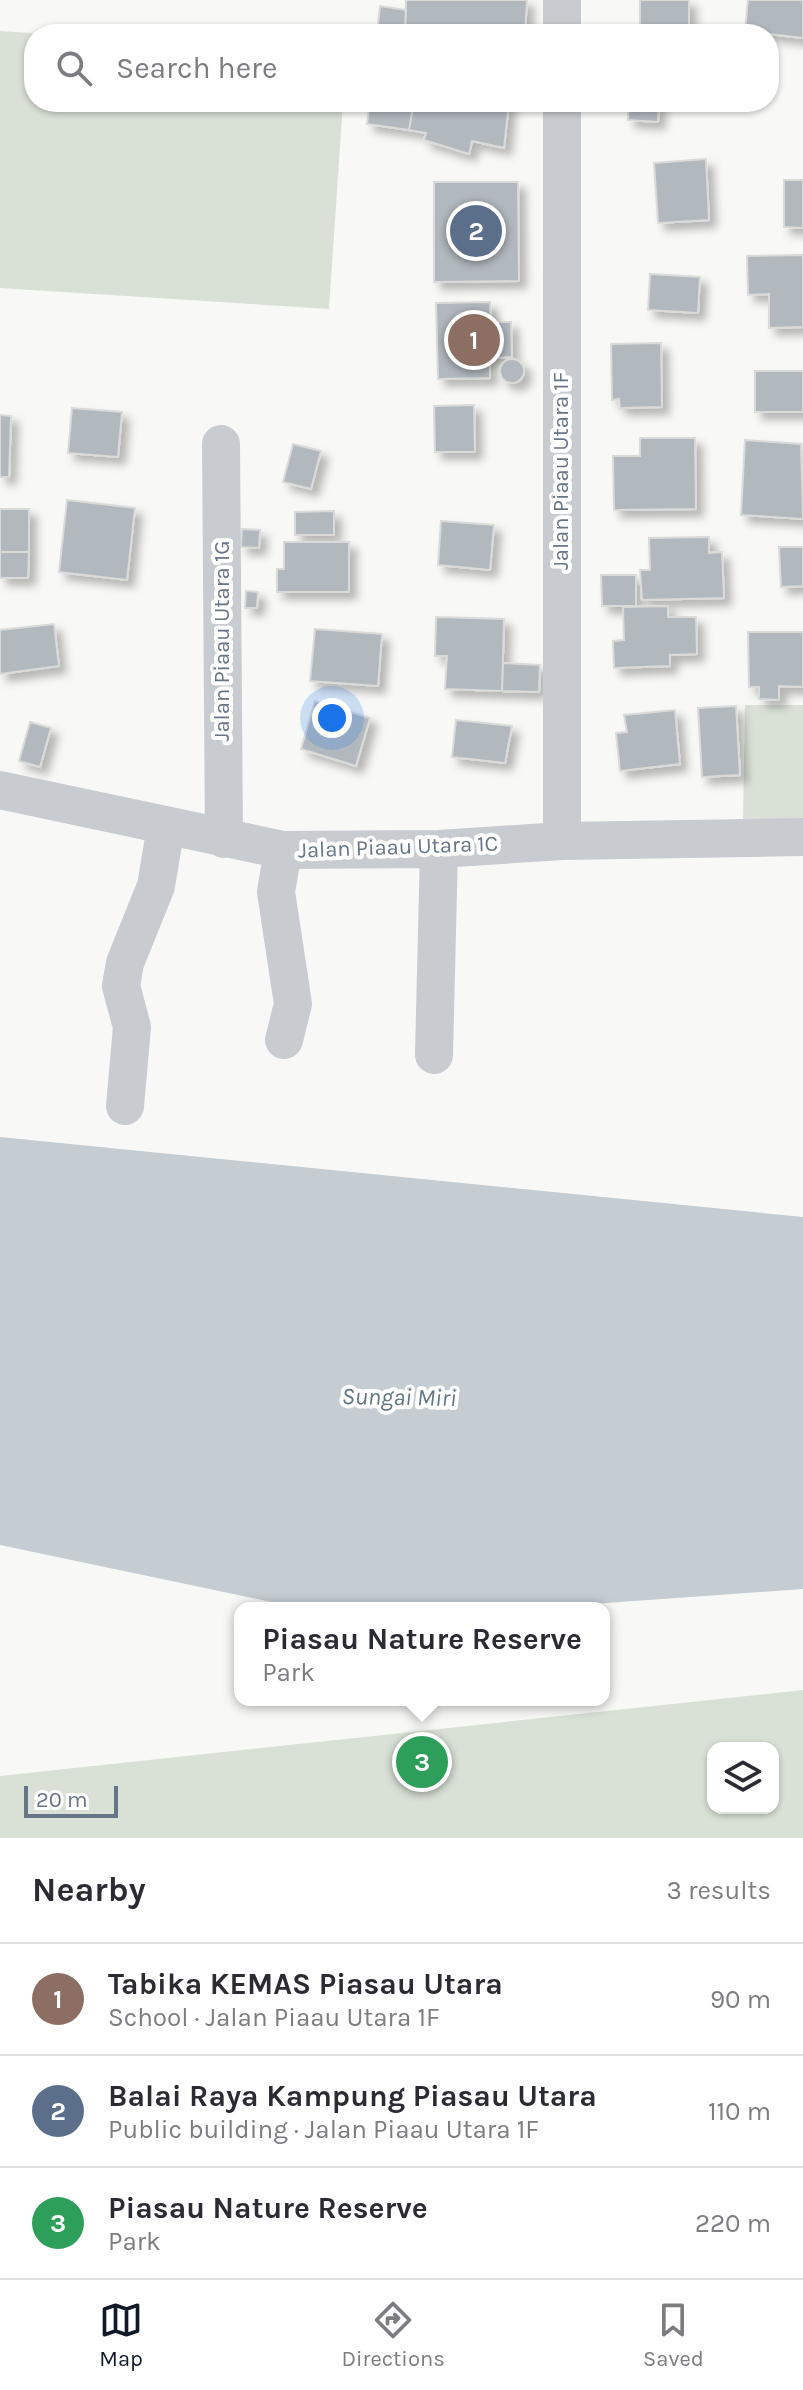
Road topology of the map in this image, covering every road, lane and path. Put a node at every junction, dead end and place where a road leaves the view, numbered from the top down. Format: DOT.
graph roads {
  1 [pos="562,0"];
  2 [pos="562,24"];
  3 [pos="562,112"];
  4 [pos="221,444"];
  5 [pos="0,790"];
  6 [pos="166,826"];
  7 [pos="803,837"];
  8 [pos="224,839"];
  9 [pos="562,841"];
  10 [pos="439,849"];
  11 [pos="283,850"];
  12 [pos="284,1040"];
  13 [pos="434,1055"];
  14 [pos="125,1106"];
  1 -- 2 [label="street"];
  3 -- 9 [label="street, Jalan Piaau Utara 1F"];
  4 -- 8 [label="street, Jalan Piaau Utara 1G"];
  5 -- 6 [label="street, Jalan Piaau Utara 1C"];
  6 -- 8 [label="street, Jalan Piaau Utara 1C"];
  6 -- 14 [label="street"];
  7 -- 9 [label="street, Jalan Piaau Utara 1C"];
  8 -- 11 [label="street, Jalan Piaau Utara 1C"];
  9 -- 10 [label="street, Jalan Piaau Utara 1C"];
  10 -- 11 [label="street, Jalan Piaau Utara 1C"];
  10 -- 13 [label="street"];
  11 -- 12 [label="street"];
}
